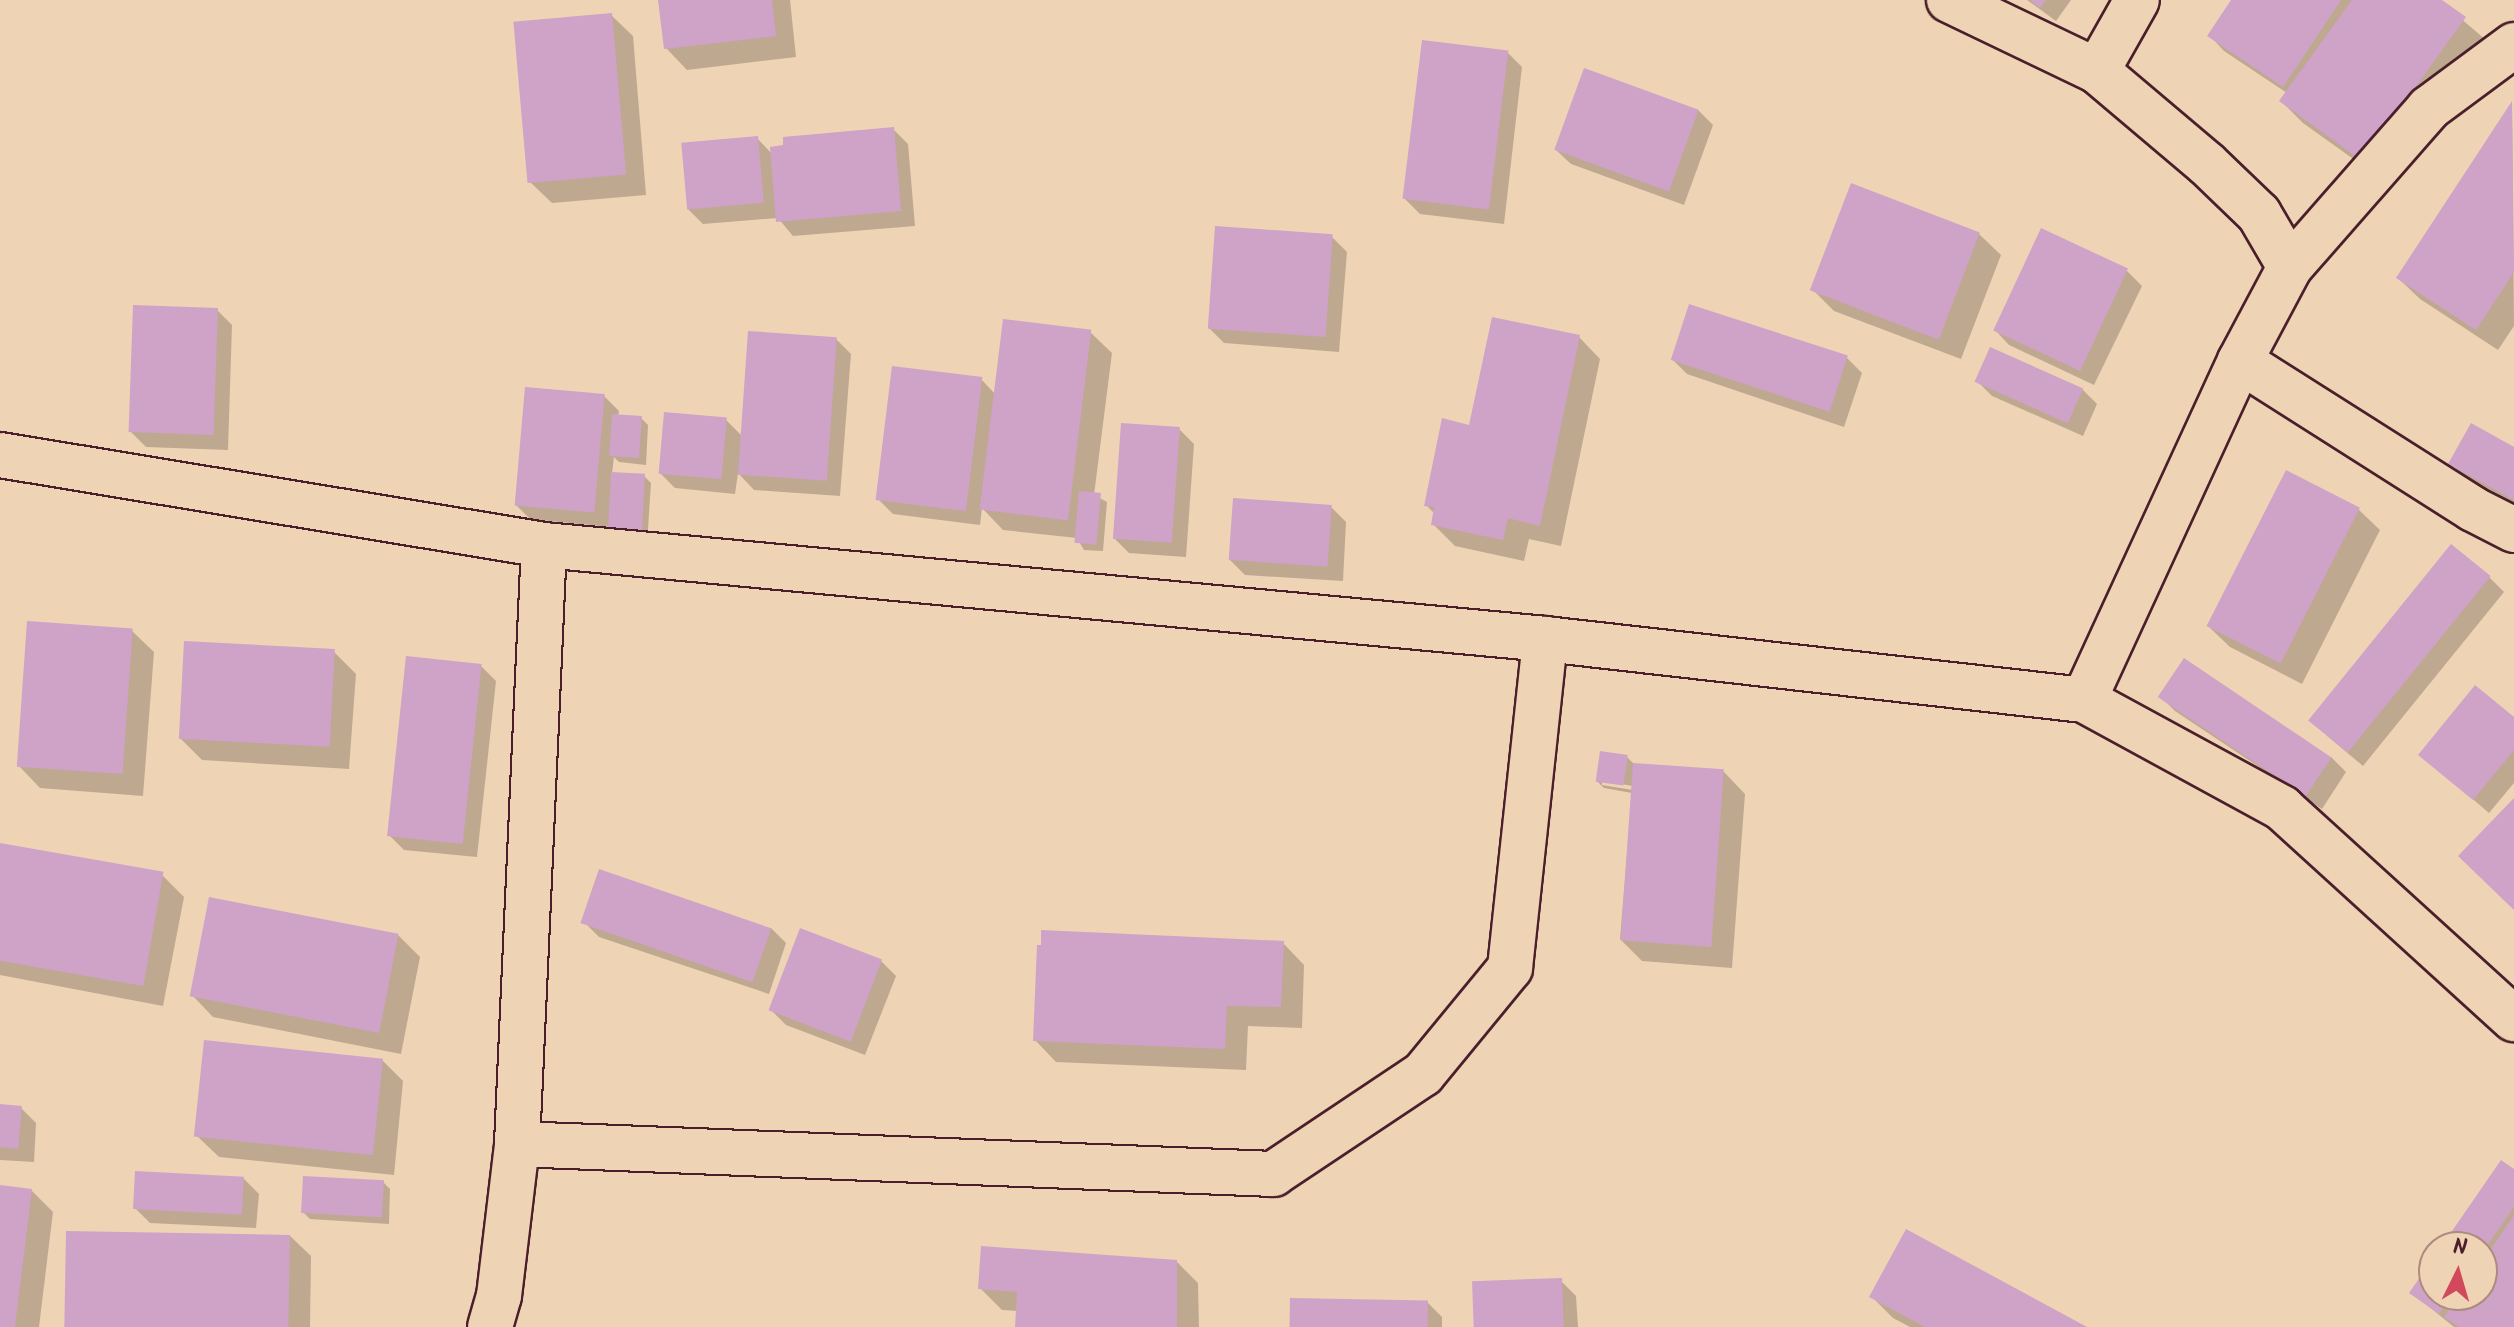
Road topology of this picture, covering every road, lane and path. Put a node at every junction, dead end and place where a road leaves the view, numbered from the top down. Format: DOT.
graph roads {
  1 [pos="1949,0"];
  2 [pos="2137,0"];
  3 [pos="2514,45"];
  4 [pos="2097,71"];
  5 [pos="2290,267"];
  6 [pos="2240,361"];
  7 [pos="0,455"];
  8 [pos="2514,530"];
  9 [pos="544,545"];
  10 [pos="1545,639"];
  11 [pos="2084,700"];
  12 [pos="2514,1019"];
  13 [pos="517,1144"];
  14 [pos="490,1327"];
  1 -- 4 [label="street"];
  2 -- 4 [label="street"];
  3 -- 5 [label="street"];
  4 -- 5 [label="street"];
  5 -- 6 [label="street"];
  6 -- 8 [label="street"];
  6 -- 11 [label="street"];
  7 -- 9 [label="street"];
  9 -- 10 [label="street"];
  9 -- 13 [label="street"];
  10 -- 11 [label="street"];
  10 -- 13 [label="street"];
  11 -- 12 [label="street"];
  13 -- 14 [label="street"];
}
